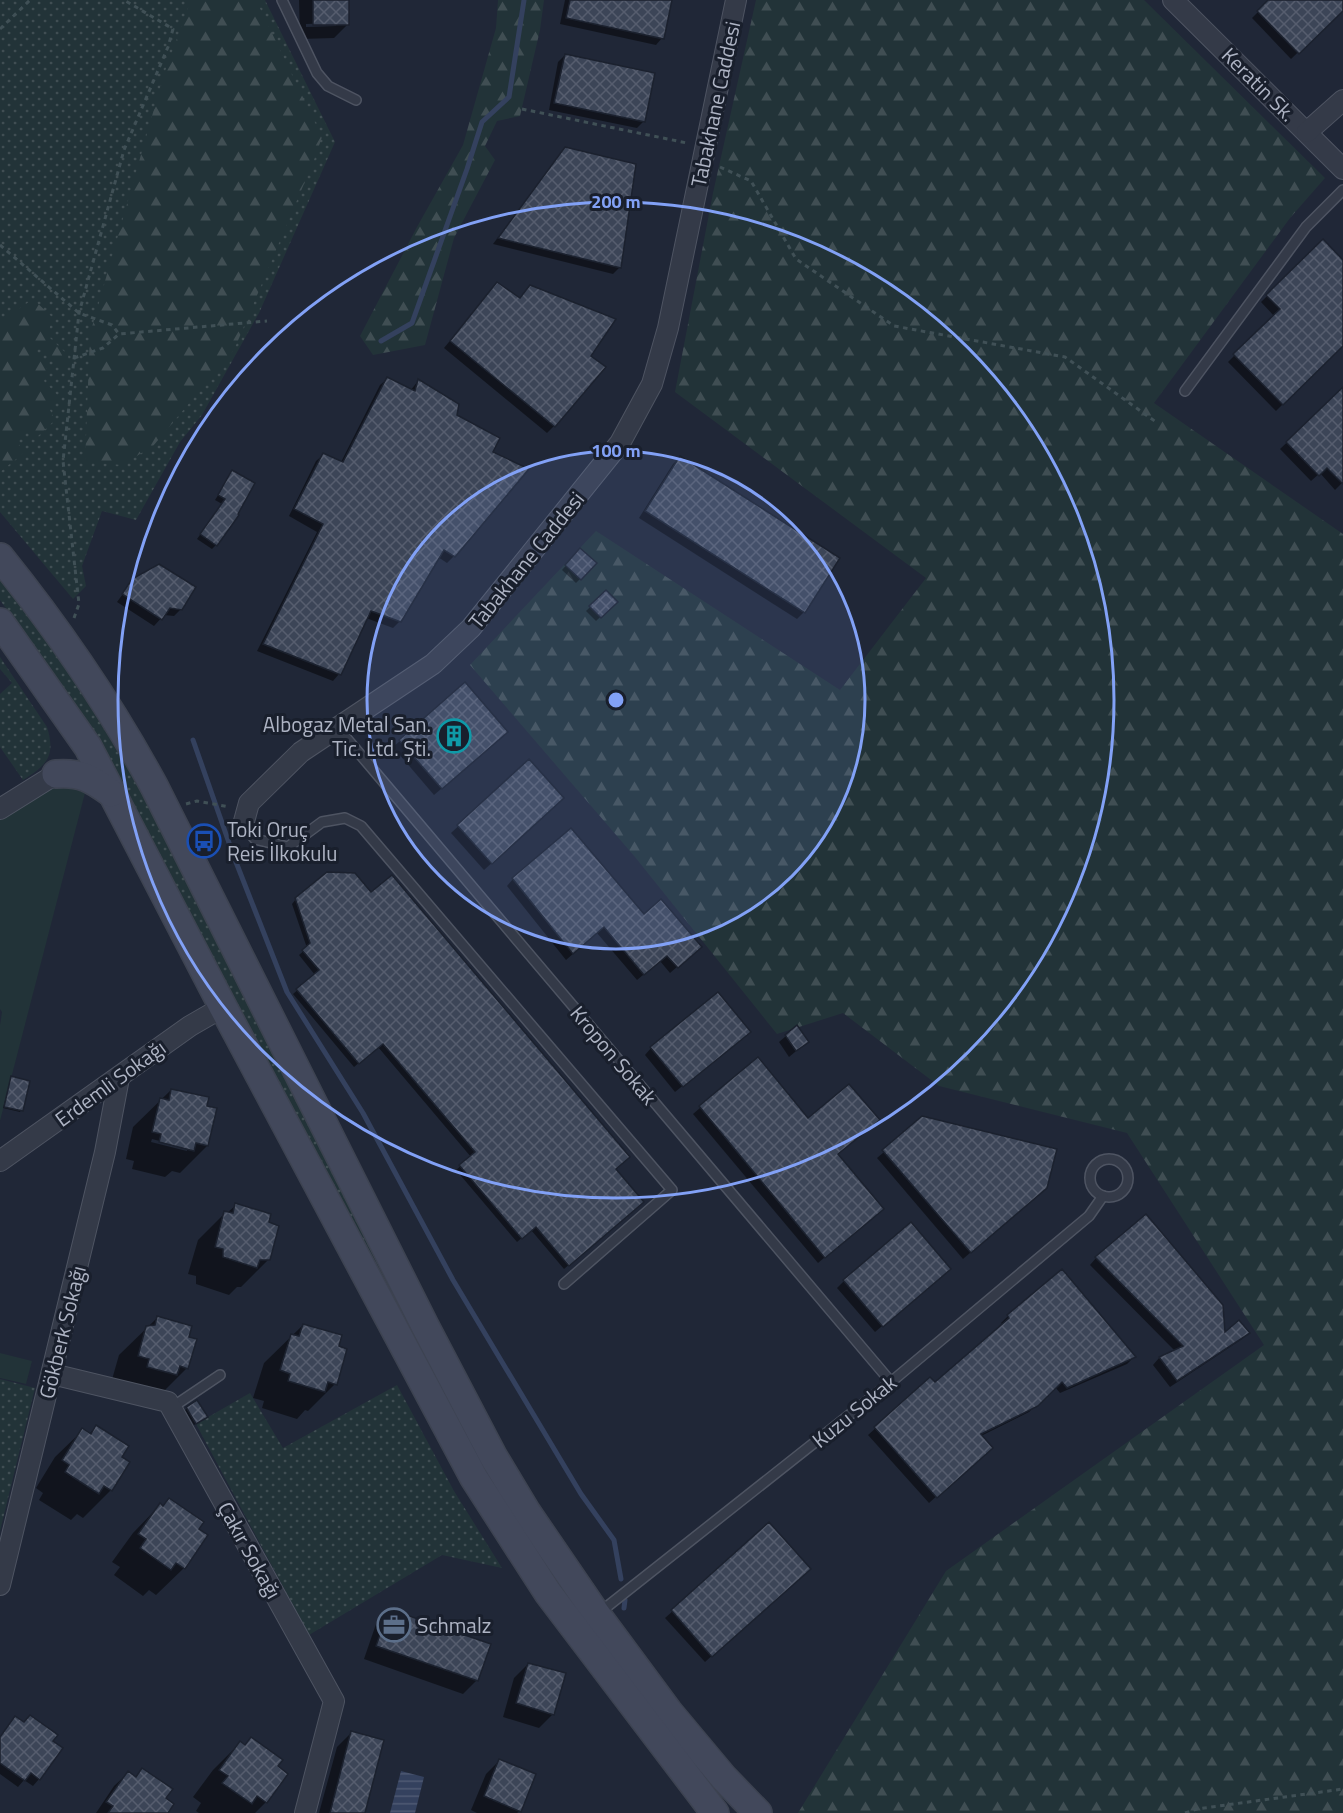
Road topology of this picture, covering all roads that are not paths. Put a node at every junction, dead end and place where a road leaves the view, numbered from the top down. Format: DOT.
graph roads {
  1 [pos="282,0"];
  2 [pos="736,0"];
  3 [pos="1173,0"];
  4 [pos="356,100"];
  5 [pos="1343,100"];
  6 [pos="1307,132"];
  7 [pos="1343,169"];
  8 [pos="1343,190"];
  9 [pos="1185,391"];
  10 [pos="0,557"];
  11 [pos="0,622"];
  12 [pos="69,721"];
  13 [pos="338,728"];
  14 [pos="56,774"];
  15 [pos="111,794"];
  16 [pos="0,809"];
  17 [pos="243,825"];
  18 [pos="223,1007"];
  19 [pos="118,1078"];
  20 [pos="0,1161"];
  21 [pos="1103,1197"];
  22 [pos="564,1284"];
  23 [pos="52,1374"];
  24 [pos="220,1375"];
  25 [pos="891,1382"];
  26 [pos="171,1408"];
  27 [pos="0,1585"];
  28 [pos="597,1615"];
  29 [pos="305,1813"];
  30 [pos="715,1813"];
  31 [pos="758,1813"];
  1 -- 4 [label="lane"];
  2 -- 13 [label="street, Tabakhane Caddesi"];
  3 -- 6 [label="street, Keratin Sk."];
  5 -- 6 [label="street"];
  6 -- 7 [label="street, Keratin Sk."];
  8 -- 9 [label="lane"];
  10 -- 28 [label="main road"];
  11 -- 12 [label="main road"];
  12 -- 14 [label="main road"];
  12 -- 15 [label="main road"];
  13 -- 17 [label="street, Tabakhane Caddesi"];
  13 -- 25 [label="lane, Kropon Sokak"];
  14 -- 15 [label="main road"];
  14 -- 16 [label="street"];
  15 -- 18 [label="main road"];
  17 -- 22 [label="lane"];
  18 -- 19 [label="street, Erdemli Sokağı"];
  18 -- 30 [label="main road"];
  19 -- 20 [label="street, Erdemli Sokağı"];
  19 -- 23 [label="street, Gökberk Sokağı"];
  21 -- 21 [label="lane"];
  21 -- 25 [label="lane, Kuzu Sokak"];
  23 -- 26 [label="street"];
  23 -- 27 [label="street, Gökberk Sokağı"];
  24 -- 26 [label="lane"];
  25 -- 28 [label="lane, Kuzu Sokak"];
  26 -- 29 [label="street, Çakır Sokağı"];
  28 -- 31 [label="main road"];
}
